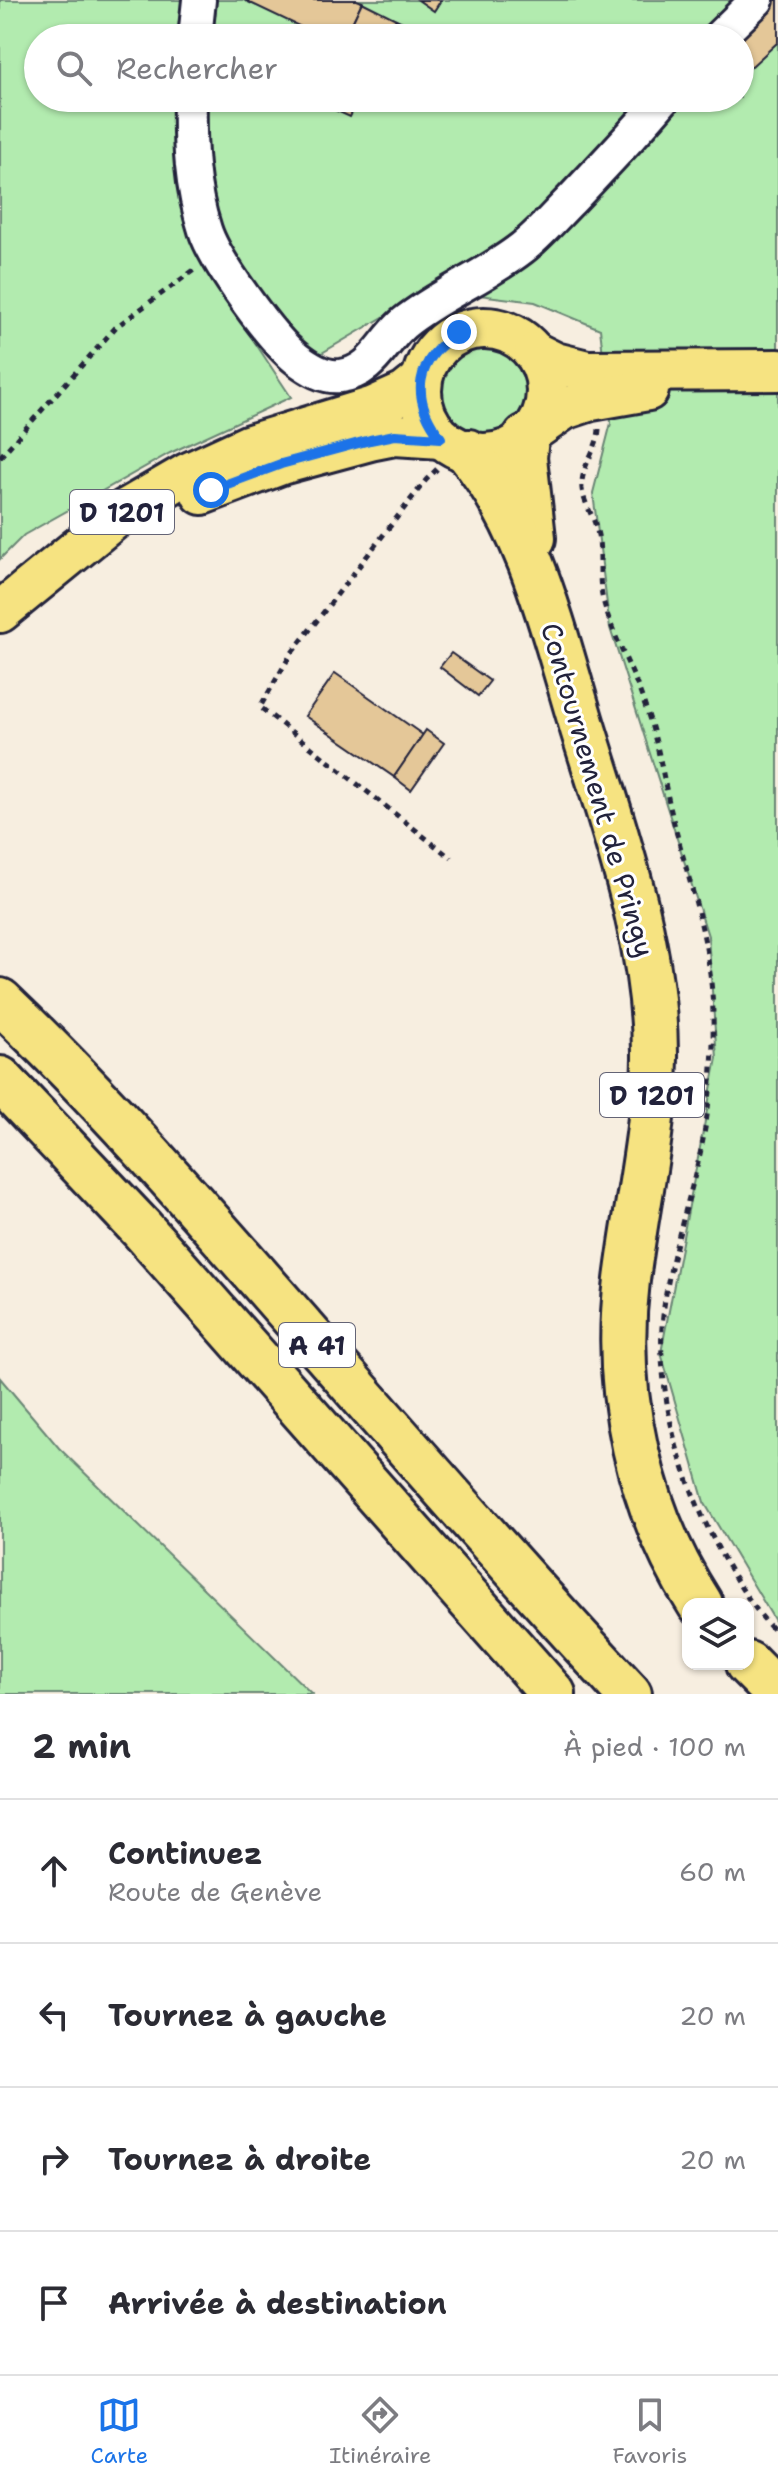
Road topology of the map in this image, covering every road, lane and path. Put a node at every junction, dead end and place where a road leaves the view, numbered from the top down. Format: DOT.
graph roads {
  1 [pos="199,0"];
  2 [pos="757,0"];
  3 [pos="196,24"];
  4 [pos="732,24"];
  5 [pos="190,112"];
  6 [pos="652,112"];
  7 [pos="217,254"];
  8 [pos="535,353"];
  9 [pos="764,371"];
  10 [pos="421,380"];
  11 [pos="530,434"];
  12 [pos="456,446"];
  13 [pos="0,457"];
  14 [pos="65,559"];
  15 [pos="539,584"];
  16 [pos="0,612"];
  17 [pos="451,858"];
  18 [pos="0,1001"];
  19 [pos="0,1079"];
  20 [pos="697,1598"];
  21 [pos="754,1670"];
  22 [pos="553,1694"];
  23 [pos="629,1694"];
  24 [pos="778,1694"];
  1 -- 3 [label="street"];
  2 -- 4 [label="street"];
  5 -- 7 [label="street"];
  6 -- 7 [label="street"];
  7 -- 13 [label="path"];
  8 -- 9 [label="main road"];
  8 -- 10 [label="main road"];
  8 -- 11 [label="main road"];
  9 -- 11 [label="main road"];
  10 -- 12 [label="main road"];
  10 -- 14 [label="main road, D 1201"];
  11 -- 12 [label="main road"];
  11 -- 15 [label="highway, Contournement de Pringy / D 1201"];
  12 -- 14 [label="main road, D 1201"];
  12 -- 15 [label="highway, Contournement de Pringy / D 1201"];
  12 -- 17 [label="path"];
  14 -- 16 [label="main road, D 1201"];
  15 -- 20 [label="highway, Contournement de Pringy / D 1201"];
  18 -- 23 [label="highway, A 41"];
  19 -- 22 [label="highway, A 41"];
  21 -- 24 [label="highway"];
}
